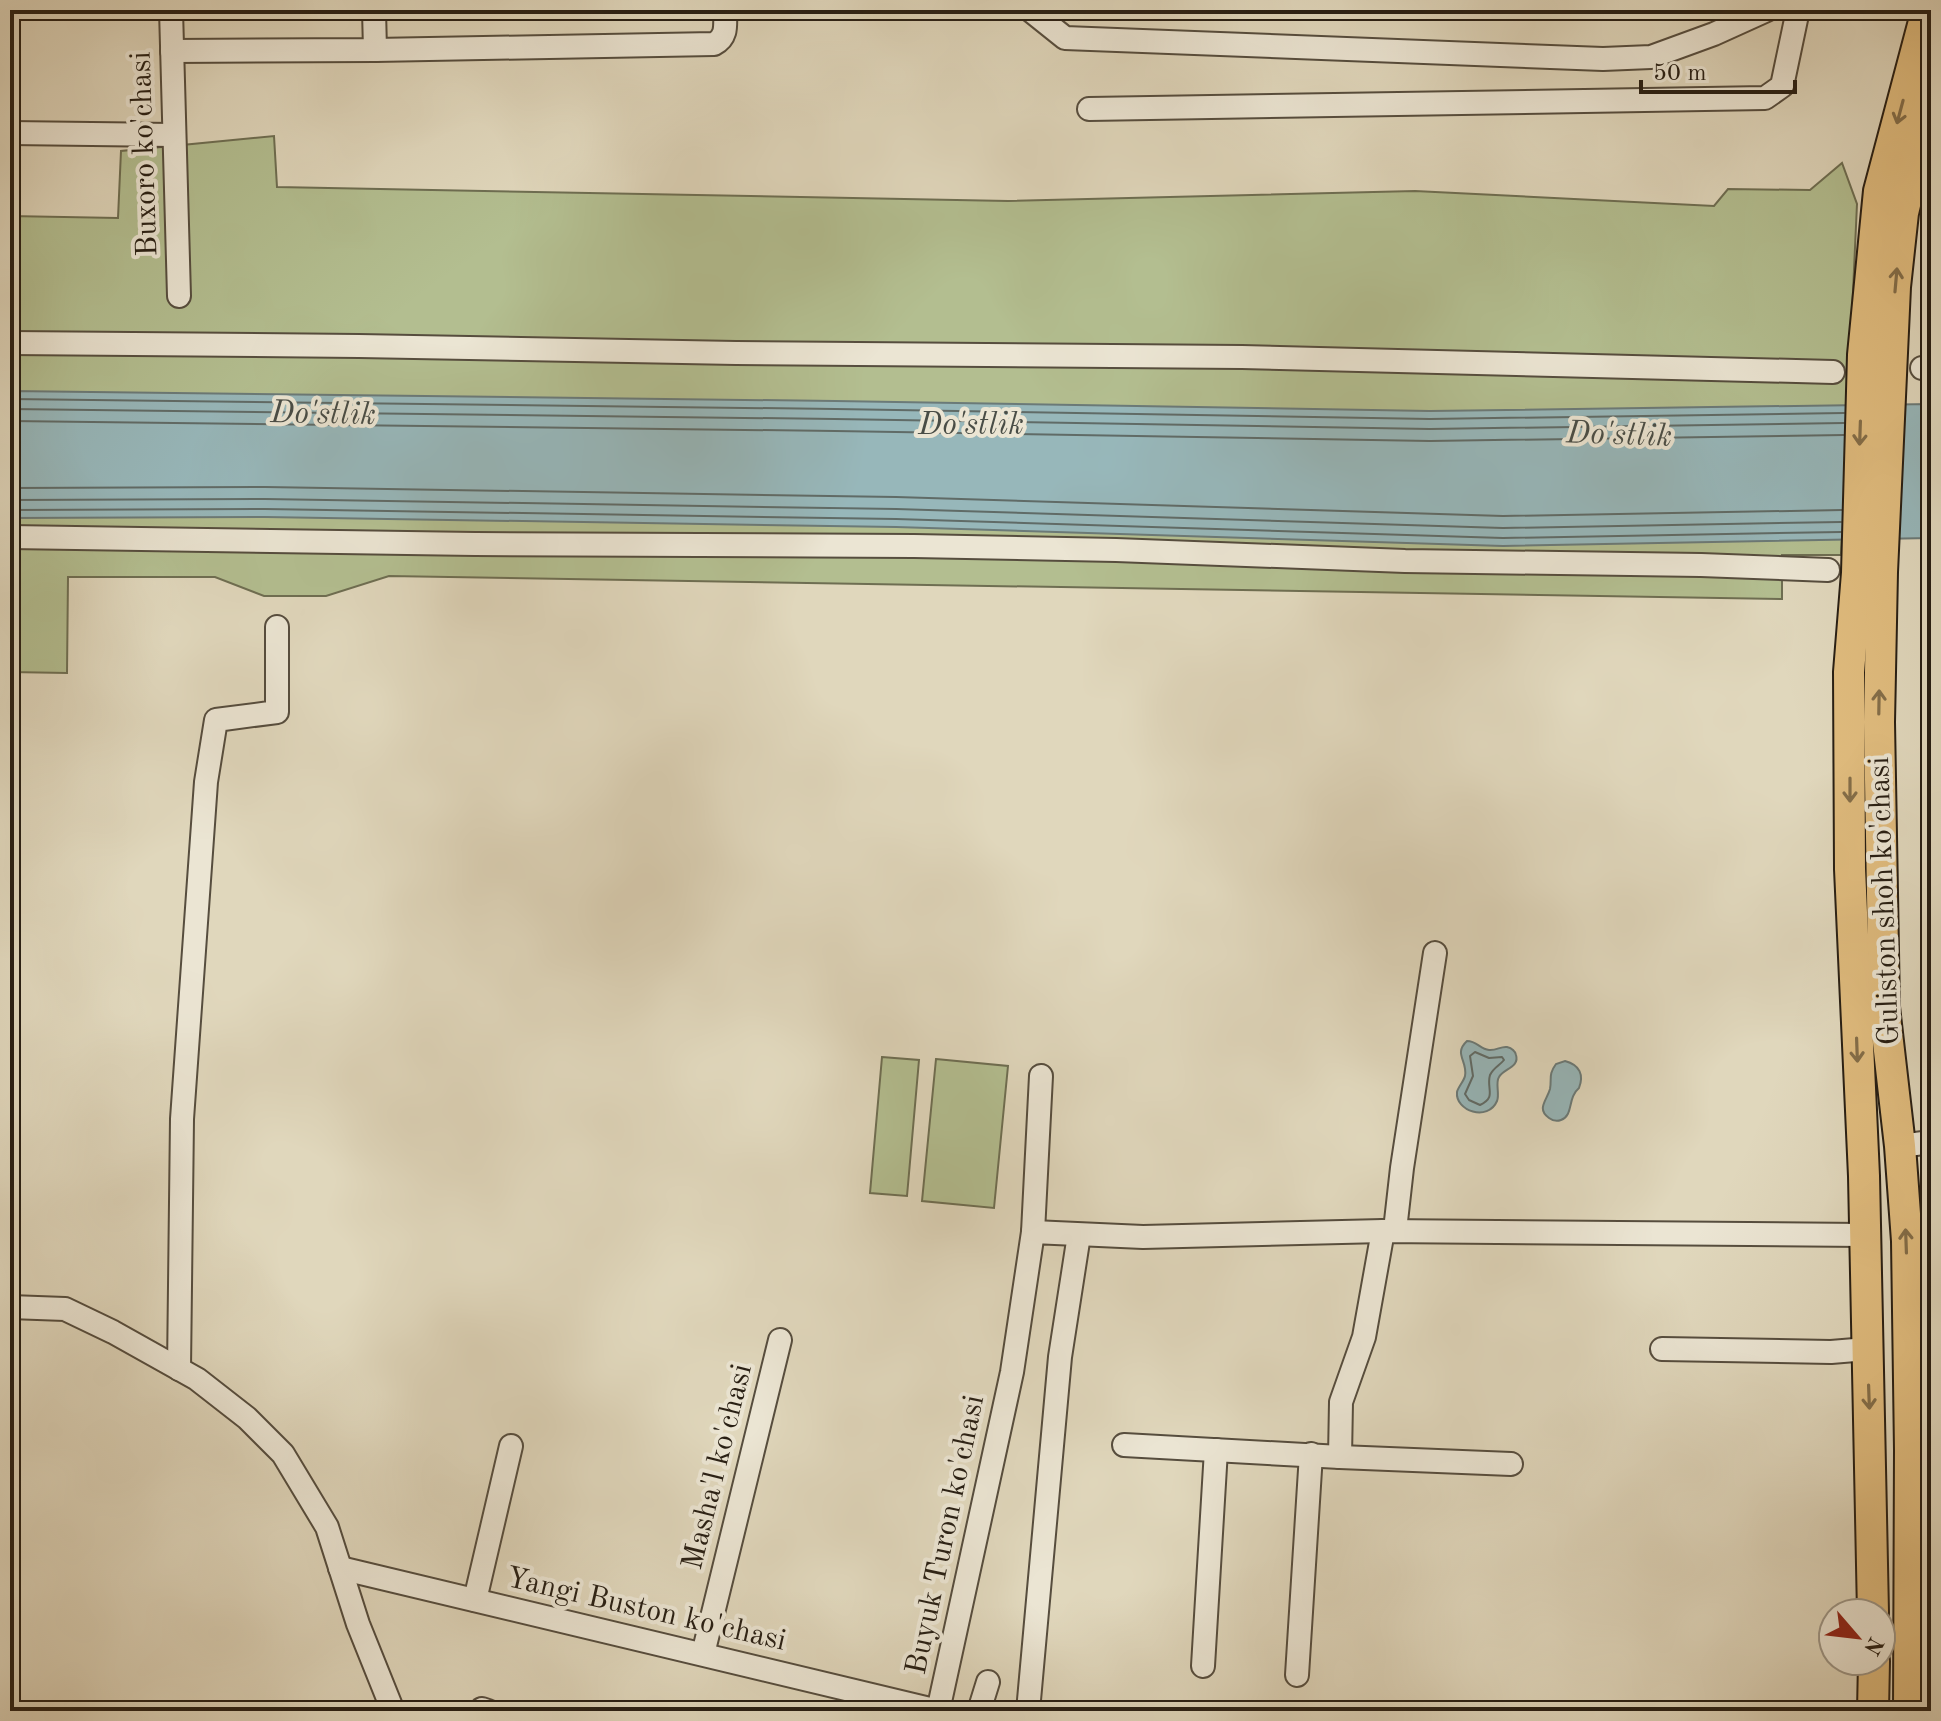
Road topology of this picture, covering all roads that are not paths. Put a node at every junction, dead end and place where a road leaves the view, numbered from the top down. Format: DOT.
graph roads {
  1 [pos="171,10"];
  2 [pos="374,10"];
  3 [pos="725,10"];
  4 [pos="1030,10"];
  5 [pos="1767,10"];
  6 [pos="1798,10"];
  7 [pos="1927,10"];
  8 [pos="375,50"];
  9 [pos="172,51"];
  10 [pos="1931,93"];
  11 [pos="1089,109"];
  12 [pos="10,133"];
  13 [pos="173,135"];
  14 [pos="179,296"];
  15 [pos="10,343"];
  16 [pos="1877,356"];
  17 [pos="1833,372"];
  18 [pos="10,537"];
  19 [pos="1856,572"];
  20 [pos="277,627"];
  21 [pos="1435,953"];
  22 [pos="1041,1076"];
  23 [pos="1931,1142"];
  24 [pos="1900,1146"];
  25 [pos="1389,1230"];
  26 [pos="1033,1232"];
  27 [pos="1079,1235"];
  28 [pos="1864,1235"];
  29 [pos="10,1307"];
  30 [pos="780,1340"];
  31 [pos="1662,1349"];
  32 [pos="1867,1349"];
  33 [pos="179,1369"];
  34 [pos="1124,1445"];
  35 [pos="511,1446"];
  36 [pos="1216,1450"];
  37 [pos="1311,1454"];
  38 [pos="1340,1457"];
  39 [pos="1511,1464"];
  40 [pos="340,1568"];
  41 [pos="1873,1597"];
  42 [pos="475,1600"];
  43 [pos="703,1654"];
  44 [pos="1203,1666"];
  45 [pos="1297,1675"];
  46 [pos="1874,1677"];
  47 [pos="988,1682"];
  48 [pos="393,1711"];
  49 [pos="938,1711"];
  50 [pos="979,1711"];
  51 [pos="1028,1711"];
  52 [pos="1873,1711"];
  53 [pos="1909,1711"];
  1 -- 9 [label="street, Buxoro ko'chasi"];
  2 -- 8 [label="street"];
  3 -- 8 [label="street"];
  4 -- 5 [label="street"];
  6 -- 11 [label="street"];
  7 -- 16 [label="main road, Guliston shoh ko'chasi, one-way"];
  8 -- 9 [label="street"];
  9 -- 13 [label="street, Buxoro ko'chasi"];
  16 -- 10 [label="main road, Guliston shoh ko'chasi, one-way"];
  12 -- 13 [label="street"];
  13 -- 14 [label="street, Buxoro ko'chasi"];
  15 -- 17 [label="street"];
  16 -- 19 [label="main road, Guliston shoh ko'chasi"];
  18 -- 19 [label="street"];
  24 -- 19 [label="main road, Guliston shoh ko'chasi, one-way"];
  19 -- 28 [label="main road, Guliston shoh ko'chasi, one-way"];
  20 -- 33 [label="street"];
  21 -- 25 [label="street"];
  22 -- 26 [label="street, Buyuk Turon ko'chasi"];
  23 -- 24 [label="street"];
  53 -- 24 [label="main road, Guliston shoh ko'chasi, one-way"];
  25 -- 27 [label="street"];
  25 -- 28 [label="street"];
  25 -- 38 [label="street"];
  26 -- 27 [label="street"];
  26 -- 49 [label="street, Buyuk Turon ko'chasi"];
  27 -- 51 [label="street"];
  28 -- 32 [label="main road, Guliston shoh ko'chasi"];
  29 -- 33 [label="street"];
  30 -- 43 [label="street, Masha'l ko'chasi"];
  31 -- 32 [label="street"];
  32 -- 41 [label="main road, Guliston shoh ko'chasi, one-way"];
  33 -- 40 [label="street"];
  34 -- 36 [label="street"];
  35 -- 42 [label="street"];
  36 -- 37 [label="street"];
  36 -- 44 [label="street"];
  37 -- 38 [label="street"];
  37 -- 45 [label="street"];
  38 -- 39 [label="street"];
  40 -- 42 [label="street, Yangi Buston ko'chasi"];
  40 -- 48 [label="street"];
  42 -- 43 [label="street, Yangi Buston ko'chasi"];
  43 -- 49 [label="street, Yangi Buston ko'chasi"];
  46 -- 52 [label="main road"];
  47 -- 50 [label="street"];
}
